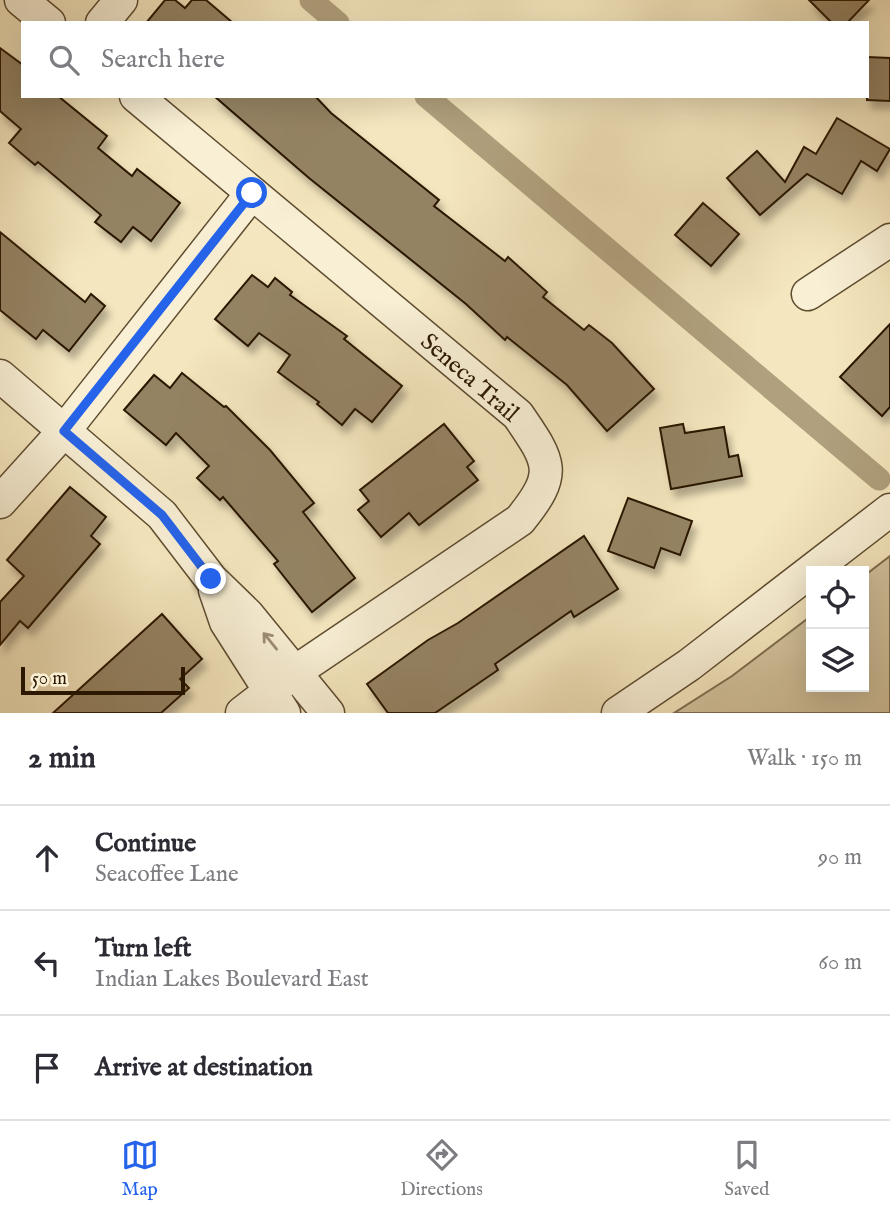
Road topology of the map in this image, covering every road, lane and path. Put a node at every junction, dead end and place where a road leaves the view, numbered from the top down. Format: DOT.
graph roads {
  1 [pos="21,0"];
  2 [pos="121,0"];
  3 [pos="46,21"];
  4 [pos="104,21"];
  5 [pos="138,98"];
  6 [pos="252,193"];
  7 [pos="890,240"];
  8 [pos="808,294"];
  9 [pos="0,376"];
  10 [pos="64,431"];
  11 [pos="0,502"];
  12 [pos="890,510"];
  13 [pos="211,579"];
  14 [pos="295,672"];
  15 [pos="277,702"];
  16 [pos="242,713"];
  17 [pos="328,713"];
  18 [pos="618,713"];
  1 -- 3 [label="street"];
  2 -- 4 [label="street"];
  5 -- 6 [label="street, Seneca Trail"];
  6 -- 10 [label="street"];
  6 -- 14 [label="street, Seneca Trail"];
  7 -- 8 [label="street"];
  9 -- 10 [label="street"];
  10 -- 11 [label="street"];
  10 -- 13 [label="street"];
  12 -- 18 [label="street"];
  14 -- 13 [label="street, one-way"];
  13 -- 15 [label="street"];
  14 -- 15 [label="street, Seneca Trail"];
  14 -- 17 [label="street"];
  15 -- 16 [label="street, Seneca Trail"];
}
